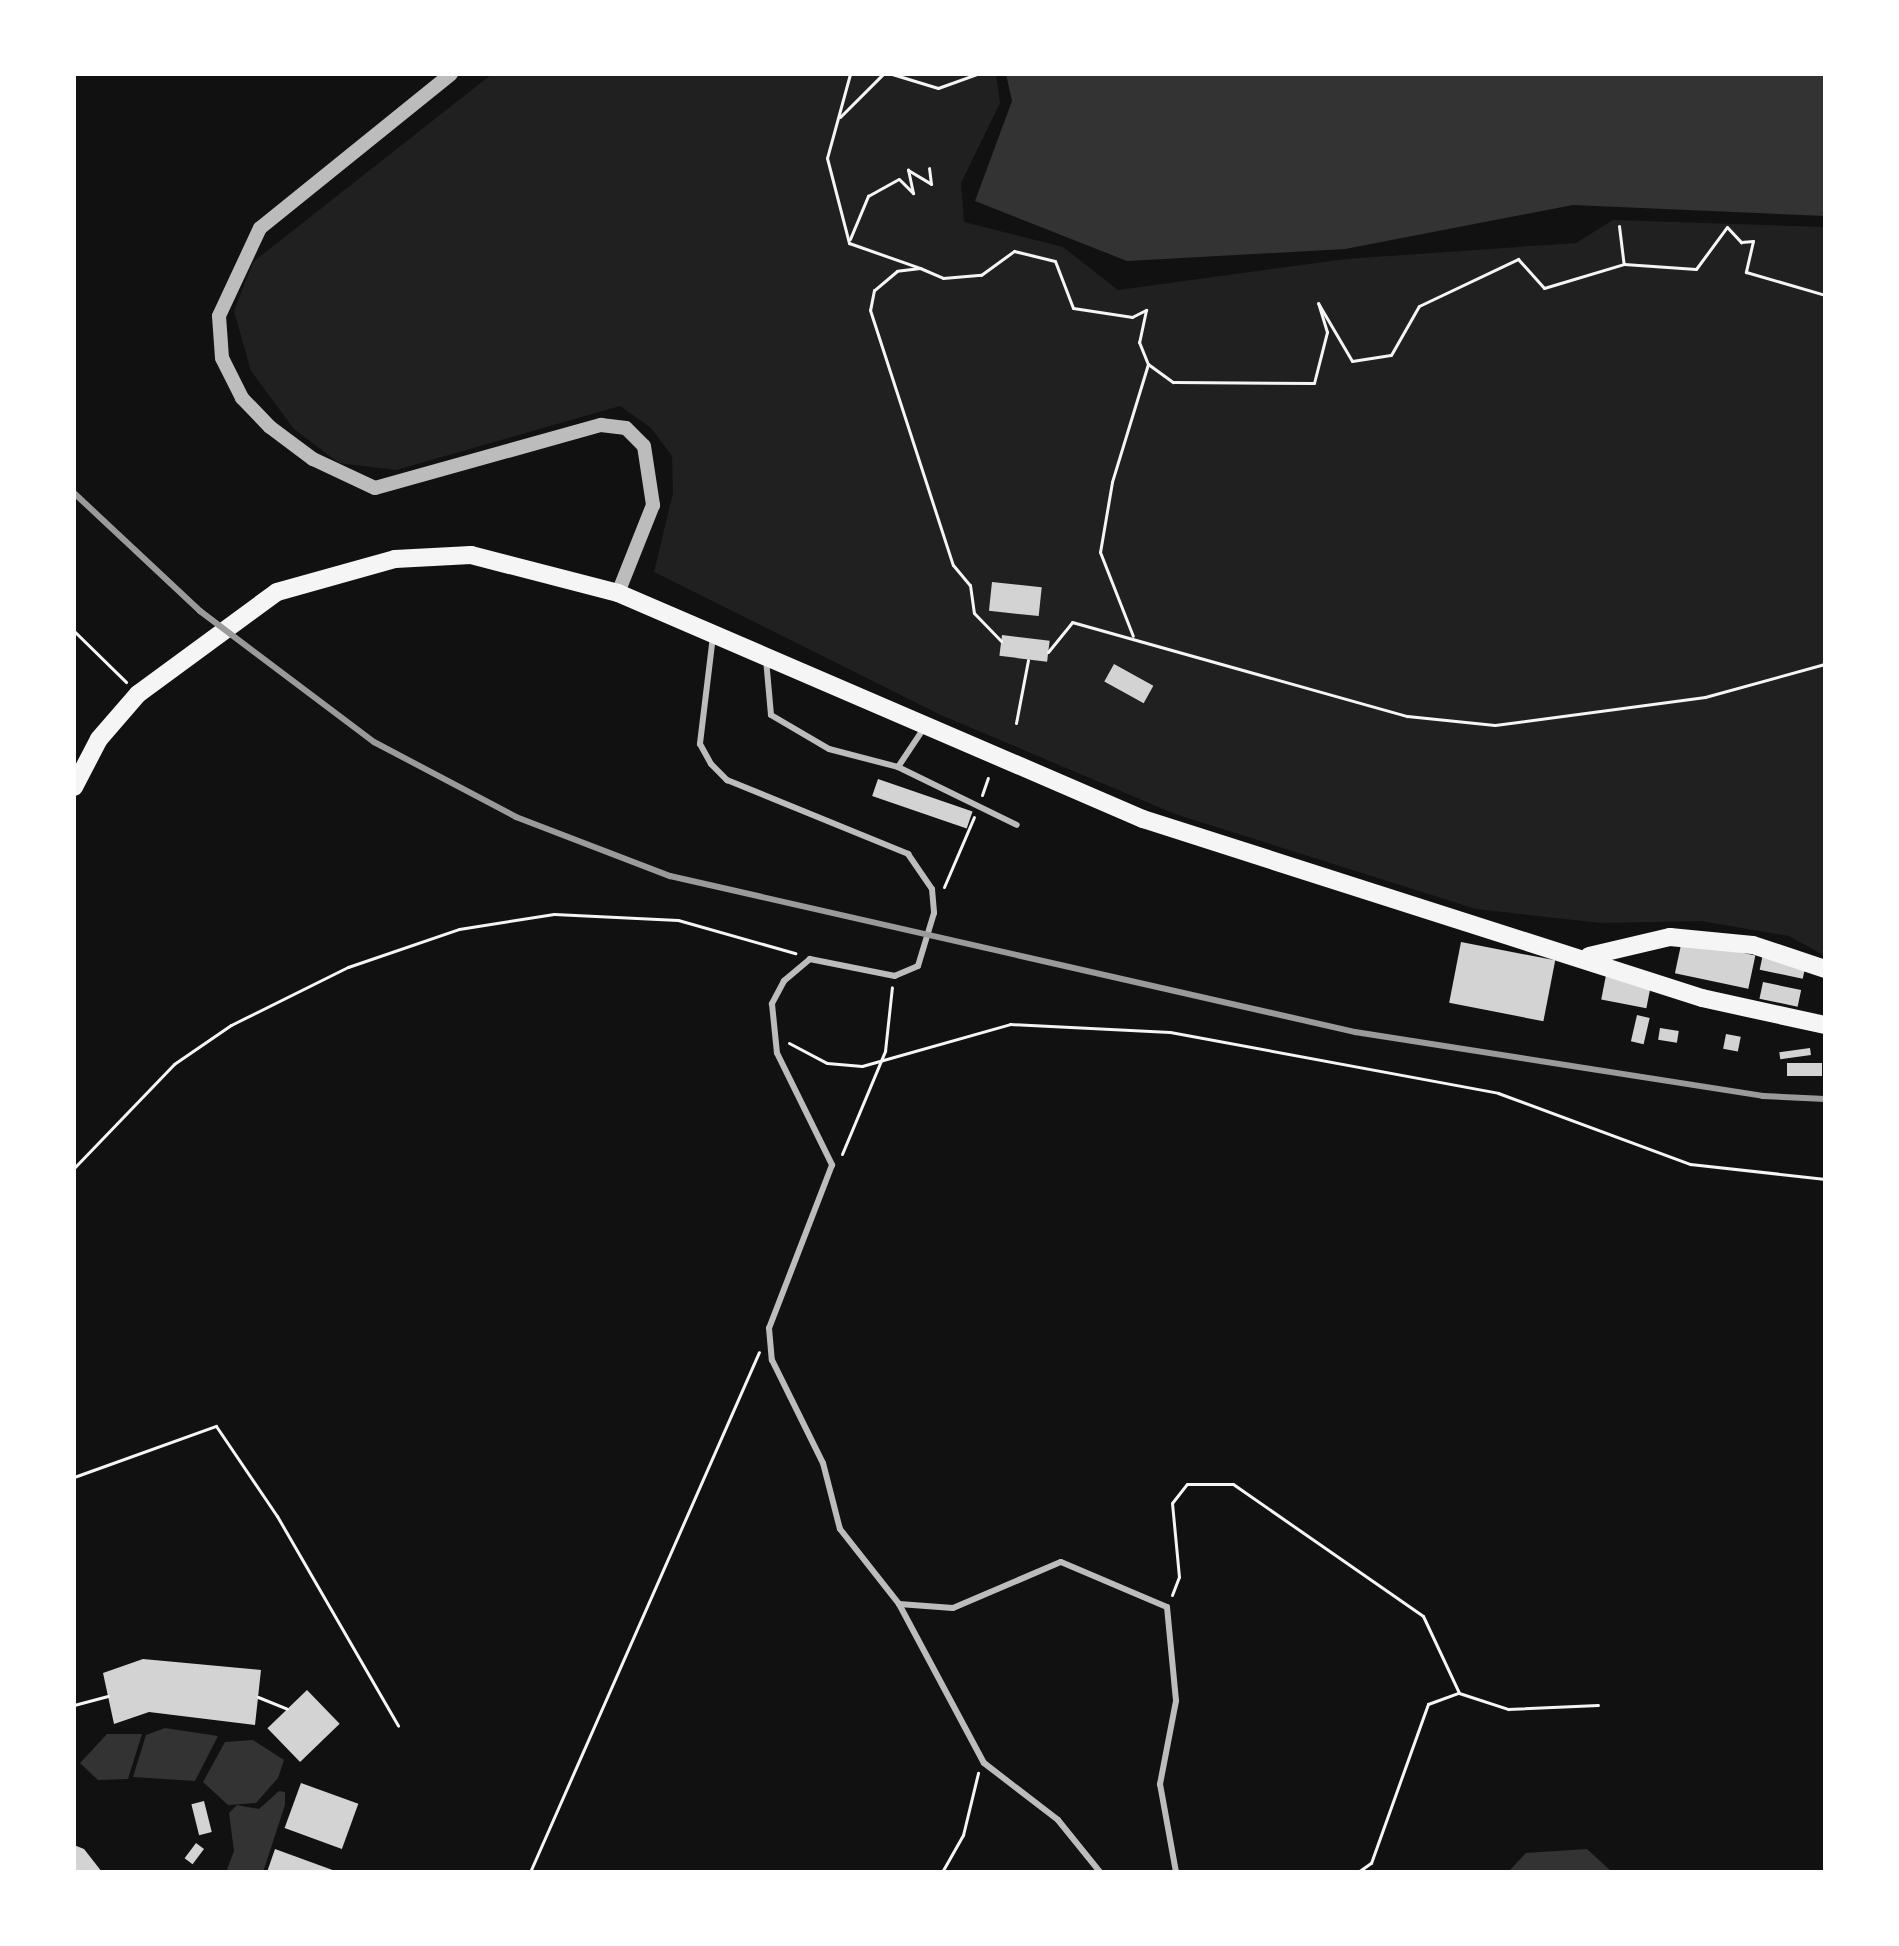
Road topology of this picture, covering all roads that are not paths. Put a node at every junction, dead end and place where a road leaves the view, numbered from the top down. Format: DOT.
graph roads {
  1 [pos="451,74"];
  2 [pos="618,593"];
  3 [pos="713,634"];
  4 [pos="766,655"];
  5 [pos="924,728"];
  6 [pos="898,767"];
  7 [pos="74,787"];
  8 [pos="1017,825"];
  9 [pos="1589,956"];
  10 [pos="1825,969"];
  11 [pos="1825,1025"];
  12 [pos="899,1604"];
  13 [pos="1100,1872"];
  14 [pos="1176,1872"];
  1 -- 2 [label="street"];
  2 -- 3 [label="highway"];
  2 -- 7 [label="highway"];
  3 -- 4 [label="highway"];
  3 -- 12 [label="lane"];
  4 -- 5 [label="highway"];
  4 -- 6 [label="lane"];
  5 -- 6 [label="lane"];
  5 -- 9 [label="highway"];
  6 -- 8 [label="lane"];
  9 -- 10 [label="highway"];
  9 -- 11 [label="highway"];
  12 -- 13 [label="lane"];
  12 -- 14 [label="lane"];
}
